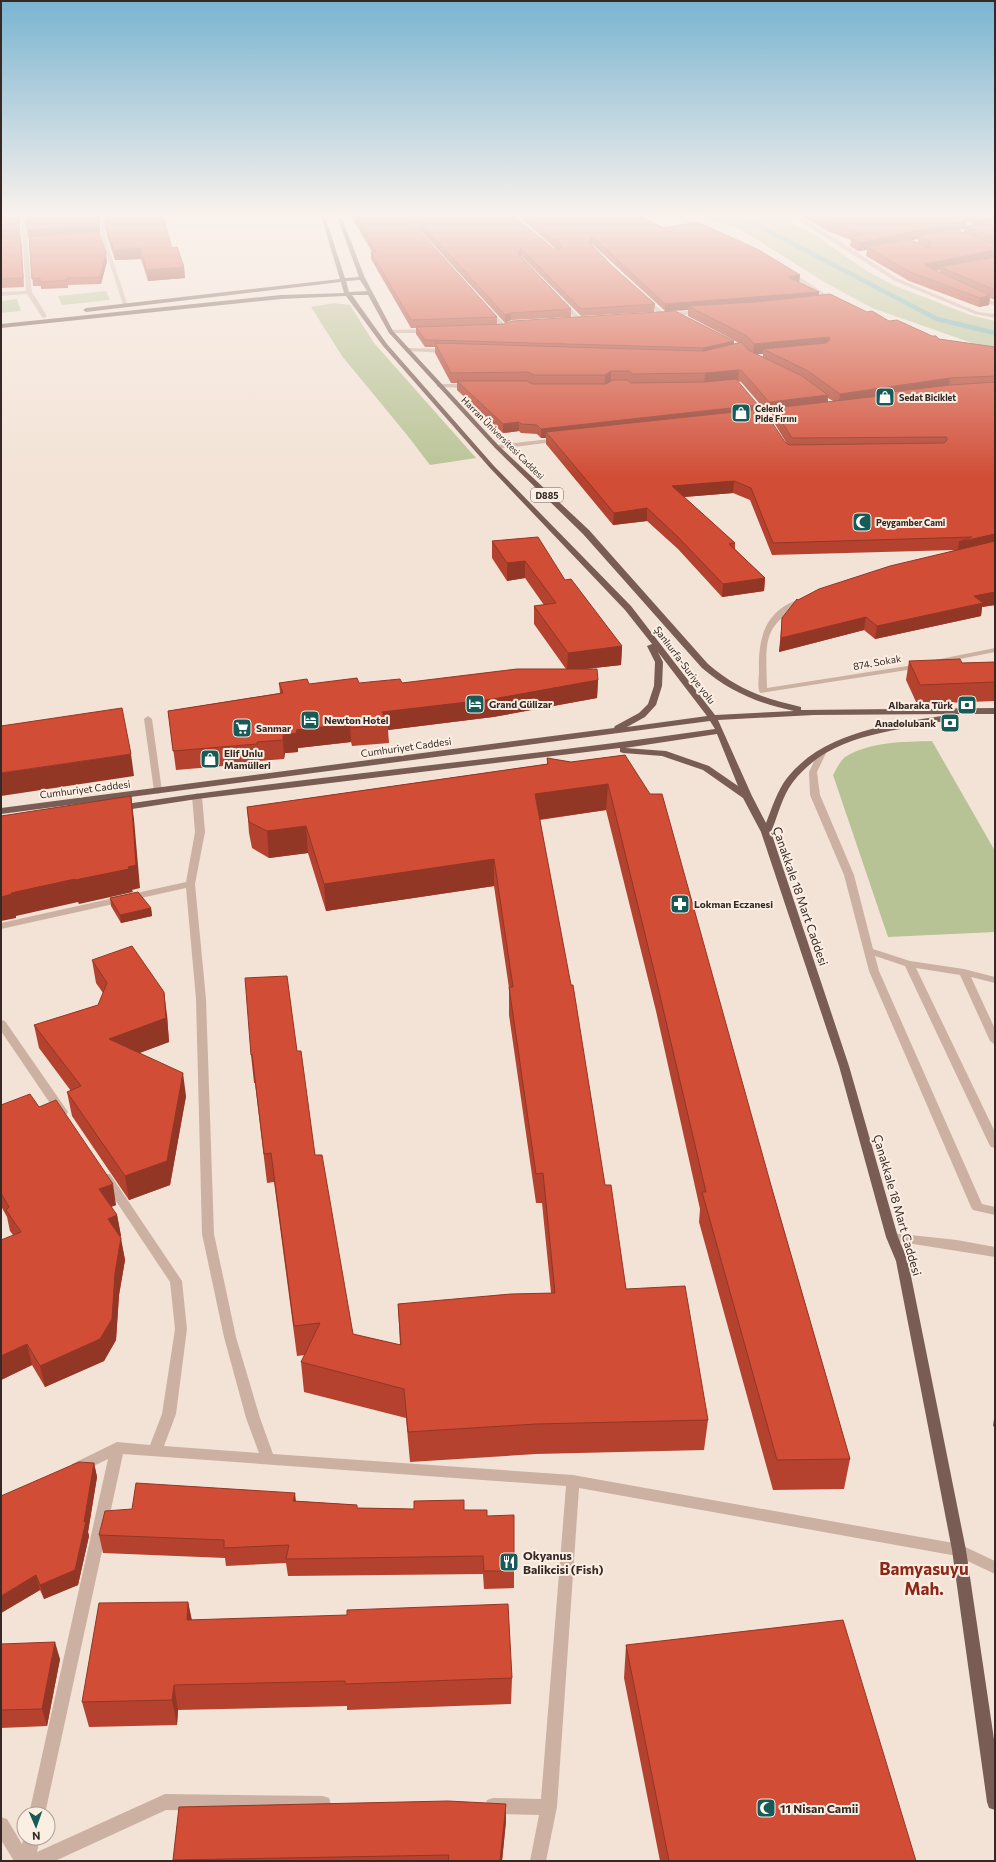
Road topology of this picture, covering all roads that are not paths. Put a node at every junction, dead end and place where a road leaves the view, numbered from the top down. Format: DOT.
graph roads {
  1 [pos="36,303"];
  2 [pos="144,303"];
  3 [pos="228,303"];
  4 [pos="354,303"];
  5 [pos="375,303"];
  6 [pos="563,303"];
  7 [pos="649,303"];
  8 [pos="837,303"];
  9 [pos="952,303"];
  10 [pos="484,304"];
  11 [pos="840,304"];
  12 [pos="126,305"];
  13 [pos="82,311"];
  14 [pos="710,311"];
  15 [pos="74,312"];
  16 [pos="674,313"];
  17 [pos="662,314"];
  18 [pos="654,315"];
  19 [pos="44,316"];
  20 [pos="995,316"];
  21 [pos="1,320"];
  22 [pos="578,320"];
  23 [pos="586,320"];
  24 [pos="688,320"];
  25 [pos="571,321"];
  26 [pos="511,324"];
  27 [pos="1,326"];
  28 [pos="497,327"];
  29 [pos="504,327"];
  30 [pos="436,330"];
  31 [pos="391,332"];
  32 [pos="408,350"];
  33 [pos="456,351"];
  34 [pos="439,386"];
  35 [pos="476,386"];
  36 [pos="565,440"];
  37 [pos="497,447"];
  38 [pos="808,598"];
  39 [pos="632,613"];
  40 [pos="995,650"];
  41 [pos="983,711"];
  42 [pos="995,711"];
  43 [pos="814,712"];
  44 [pos="713,718"];
  45 [pos="148,719"];
  46 [pos="612,731"];
  47 [pos="720,731"];
  48 [pos="605,748"];
  49 [pos="823,751"];
  50 [pos="158,791"];
  51 [pos="197,796"];
  52 [pos="746,796"];
  53 [pos="111,809"];
  54 [pos="1,811"];
  55 [pos="766,832"];
  56 [pos="190,884"];
  57 [pos="1,926"];
  58 [pos="870,951"];
  59 [pos="909,964"];
  60 [pos="964,972"];
  61 [pos="995,980"];
  62 [pos="1,1023"];
  63 [pos="995,1041"];
  64 [pos="70,1124"];
  65 [pos="995,1144"];
  66 [pos="101,1169"];
  67 [pos="995,1211"];
  68 [pos="892,1237"];
  69 [pos="995,1252"];
  70 [pos="117,1448"];
  71 [pos="155,1450"];
  72 [pos="268,1459"];
  73 [pos="63,1474"];
  74 [pos="573,1481"];
  75 [pos="959,1550"];
  76 [pos="995,1568"];
  77 [pos="994,1782"];
  78 [pos="995,1802"];
  79 [pos="337,1804"];
  80 [pos="39,1806"];
  81 [pos="478,1806"];
  82 [pos="549,1807"];
  83 [pos="1,1825"];
  84 [pos="30,1846"];
  85 [pos="23,1861"];
  86 [pos="26,1861"];
  87 [pos="36,1861"];
  88 [pos="538,1861"];
  1 -- 19 [label="street"];
  2 -- 12 [label="main road"];
  3 -- 27 [label="main road"];
  4 -- 39 [label="main road, D885"];
  5 -- 31 [label="main road, Harran Üniversitesi Caddesi / D885"];
  6 -- 22 [label="street"];
  7 -- 17 [label="street"];
  8 -- 11 [label="street"];
  9 -- 20 [label="street"];
  10 -- 29 [label="street"];
  12 -- 13 [label="main road"];
  14 -- 16 [label="street"];
  15 -- 19 [label="main road"];
  16 -- 17 [label="street"];
  16 -- 24 [label="street"];
  17 -- 18 [label="street"];
  19 -- 21 [label="main road"];
  22 -- 23 [label="street"];
  22 -- 25 [label="street"];
  26 -- 29 [label="street"];
  28 -- 29 [label="street"];
  30 -- 31 [label="street"];
  31 -- 32 [label="main road, Harran Üniversitesi Caddesi / D885"];
  32 -- 33 [label="street"];
  32 -- 34 [label="main road, Harran Üniversitesi Caddesi / D885"];
  34 -- 35 [label="street"];
  34 -- 37 [label="main road, Harran Üniversitesi Caddesi / D885"];
  36 -- 37 [label="street"];
  37 -- 43 [label="main road, Harran Üniversitesi Caddesi / D885"];
  38 -- 40 [label="street, 874. Sokak"];
  39 -- 44 [label="main road, Şanlıurfa-Suriye yolu / D885"];
  39 -- 46 [label="main road"];
  41 -- 42 [label="main road, D885"];
  41 -- 43 [label="main road, D885"];
  41 -- 49 [label="main road"];
  43 -- 44 [label="main road, Cumhuriyet Caddesi"];
  44 -- 46 [label="main road, Cumhuriyet Caddesi"];
  44 -- 47 [label="main road, Şanlıurfa-Suriye yolu / D885"];
  45 -- 50 [label="street"];
  46 -- 50 [label="main road, Cumhuriyet Caddesi"];
  47 -- 48 [label="main road"];
  47 -- 52 [label="main road, Çanakkale 18 Mart Caddesi"];
  48 -- 51 [label="main road"];
  48 -- 52 [label="main road"];
  49 -- 55 [label="main road"];
  49 -- 58 [label="street"];
  50 -- 54 [label="main road, Cumhuriyet Caddesi"];
  51 -- 53 [label="main road"];
  51 -- 56 [label="street"];
  52 -- 55 [label="main road, Çanakkale 18 Mart Caddesi"];
  55 -- 68 [label="main road, Çanakkale 18 Mart Caddesi"];
  56 -- 57 [label="street"];
  56 -- 72 [label="street"];
  58 -- 59 [label="street"];
  58 -- 67 [label="street"];
  59 -- 60 [label="street"];
  59 -- 65 [label="street"];
  60 -- 61 [label="street"];
  60 -- 63 [label="street"];
  62 -- 64 [label="street"];
  66 -- 71 [label="street"];
  68 -- 69 [label="street"];
  68 -- 75 [label="main road, Çanakkale 18 Mart Caddesi"];
  70 -- 71 [label="street"];
  70 -- 73 [label="street"];
  70 -- 80 [label="street"];
  71 -- 72 [label="street"];
  72 -- 74 [label="street"];
  74 -- 75 [label="street"];
  74 -- 82 [label="street"];
  75 -- 76 [label="street"];
  75 -- 77 [label="main road, Çanakkale 18 Mart Caddesi"];
  77 -- 78 [label="main road, Çanakkale 18 Mart Caddesi"];
  79 -- 87 [label="street"];
  81 -- 82 [label="street"];
  82 -- 88 [label="street"];
  83 -- 85 [label="street"];
  84 -- 86 [label="street"];
}
